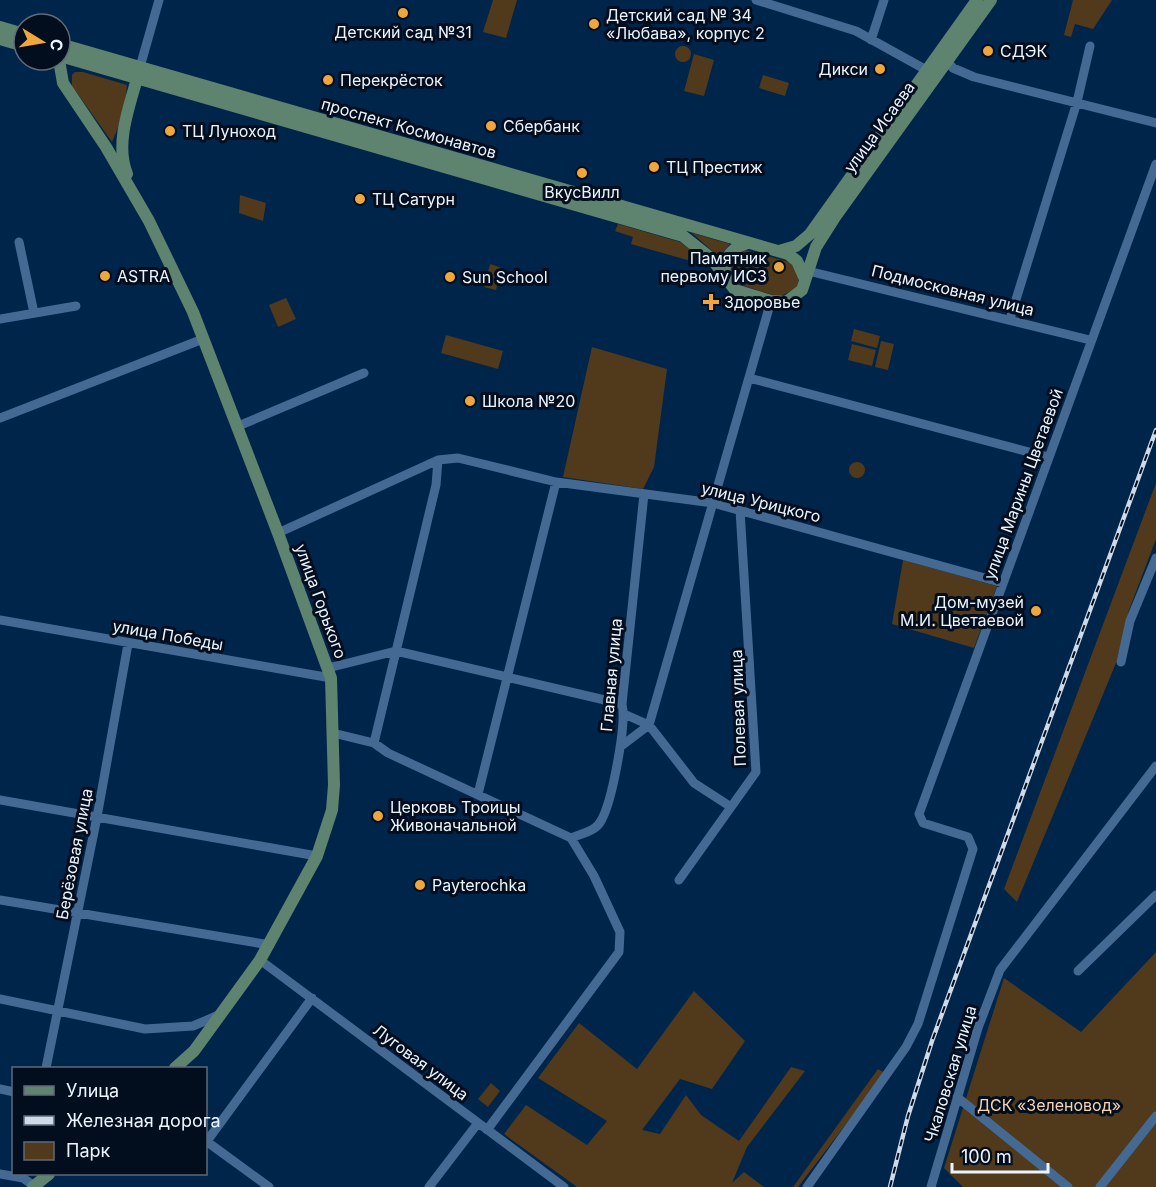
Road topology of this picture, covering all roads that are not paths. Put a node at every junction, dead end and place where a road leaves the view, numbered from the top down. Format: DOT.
graph roads {
  1 [pos="159,0"];
  2 [pos="756,0"];
  3 [pos="884,0"];
  4 [pos="977,0"];
  5 [pos="991,0"];
  6 [pos="784,4"];
  7 [pos="871,40"];
  8 [pos="1090,46"];
  9 [pos="72,54"];
  10 [pos="947,61"];
  11 [pos="62,72"];
  12 [pos="139,73"];
  13 [pos="932,73"];
  14 [pos="1077,102"];
  15 [pos="1156,123"];
  16 [pos="123,138"];
  17 [pos="106,147"];
  18 [pos="1156,164"];
  19 [pos="137,200"];
  20 [pos="20,242"];
  21 [pos="748,243"];
  22 [pos="777,251"];
  23 [pos="806,275"];
  24 [pos="725,277"];
  25 [pos="771,301"];
  26 [pos="75,306"];
  27 [pos="34,313"];
  28 [pos="0,319"];
  29 [pos="1010,319"];
  30 [pos="203,339"];
  31 [pos="1090,340"];
  32 [pos="364,373"];
  33 [pos="749,378"];
  34 [pos="0,418"];
  35 [pos="236,427"];
  36 [pos="1048,457"];
  37 [pos="438,460"];
  38 [pos="556,482"];
  39 [pos="644,494"];
  40 [pos="713,503"];
  41 [pos="740,510"];
  42 [pos="278,533"];
  43 [pos="1156,558"];
  44 [pos="1003,583"];
  45 [pos="0,620"];
  46 [pos="128,644"];
  47 [pos="396,651"];
  48 [pos="1121,662"];
  49 [pos="329,673"];
  50 [pos="508,677"];
  51 [pos="622,704"];
  52 [pos="624,714"];
  53 [pos="649,724"];
  54 [pos="333,733"];
  55 [pos="374,743"];
  56 [pos="620,747"];
  57 [pos="1156,766"];
  58 [pos="477,794"];
  59 [pos="0,800"];
  60 [pos="731,807"];
  61 [pos="97,817"];
  62 [pos="570,838"];
  63 [pos="317,856"];
  64 [pos="679,880"];
  65 [pos="1156,895"];
  66 [pos="0,900"];
  67 [pos="79,912"];
  68 [pos="270,945"];
  69 [pos="260,960"];
  70 [pos="1078,971"];
  71 [pos="312,998"];
  72 [pos="0,999"];
  73 [pos="57,1010"];
  74 [pos="223,1013"];
  75 [pos="46,1067"];
  76 [pos="176,1067"];
  77 [pos="957,1097"];
  78 [pos="1156,1116"];
  79 [pos="478,1123"];
  80 [pos="487,1130"];
  81 [pos="207,1140"];
  82 [pos="207,1142"];
  83 [pos="0,1174"];
  84 [pos="44,1175"];
  85 [pos="29,1181"];
  86 [pos="269,1187"];
  87 [pos="429,1187"];
  88 [pos="564,1187"];
  89 [pos="807,1187"];
  90 [pos="930,1187"];
  91 [pos="1068,1187"];
  92 [pos="1100,1187"];
  1 -- 12 [label="street"];
  2 -- 6 [label="street"];
  3 -- 7 [label="street"];
  4 -- 13 [label="main road, улица Исаева"];
  5 -- 10 [label="main road, улица Исаева"];
  6 -- 7 [label="street"];
  7 -- 13 [label="street"];
  8 -- 14 [label="street"];
  9 -- 12 [label="main road, проспект Космонавтов"];
  10 -- 13 [label="main road, улица Исаева"];
  10 -- 14 [label="street"];
  11 -- 17 [label="main road"];
  12 -- 16 [label="main road"];
  12 -- 21 [label="main road, проспект Космонавтов"];
  12 -- 24 [label="main road, проспект Космонавтов"];
  13 -- 22 [label="main road, улица Исаева"];
  13 -- 23 [label="main road, улица Исаева"];
  14 -- 15 [label="street"];
  14 -- 29 [label="street"];
  16 -- 17 [label="main road"];
  16 -- 19 [label="main road"];
  17 -- 19 [label="main road"];
  18 -- 31 [label="street, улица Марины Цветаевой"];
  19 -- 30 [label="main road, улица Горького"];
  20 -- 27 [label="street"];
  21 -- 22 [label="main road, проспект Космонавтов"];
  21 -- 24 [label="main road"];
  22 -- 23 [label="main road, проспект Космонавтов"];
  23 -- 25 [label="main road"];
  23 -- 29 [label="street, Подмосковная улица"];
  24 -- 25 [label="main road, проспект Космонавтов"];
  25 -- 33 [label="street"];
  26 -- 27 [label="street"];
  27 -- 28 [label="street"];
  29 -- 31 [label="street, Подмосковная улица"];
  30 -- 34 [label="street"];
  30 -- 35 [label="main road, улица Горького"];
  31 -- 36 [label="street, улица Марины Цветаевой"];
  32 -- 35 [label="street"];
  33 -- 36 [label="street"];
  33 -- 40 [label="street"];
  35 -- 42 [label="main road, улица Горького"];
  36 -- 44 [label="street, улица Марины Цветаевой"];
  37 -- 38 [label="street, улица Урицкого"];
  37 -- 42 [label="street"];
  37 -- 47 [label="street"];
  38 -- 39 [label="street, улица Урицкого"];
  38 -- 50 [label="street"];
  39 -- 40 [label="street, улица Урицкого"];
  39 -- 51 [label="street, Главная улица"];
  40 -- 41 [label="street, улица Урицкого"];
  40 -- 53 [label="street"];
  41 -- 44 [label="street, улица Урицкого"];
  41 -- 60 [label="street, Полевая улица"];
  42 -- 49 [label="main road, улица Горького"];
  43 -- 48 [label="street"];
  44 -- 89 [label="street, улица Марины Цветаевой"];
  45 -- 46 [label="street, улица Победы"];
  46 -- 49 [label="street, улица Победы"];
  46 -- 61 [label="street, Берёзовая улица"];
  47 -- 49 [label="street"];
  47 -- 50 [label="street"];
  47 -- 55 [label="street"];
  49 -- 54 [label="main road, улица Горького"];
  50 -- 51 [label="street"];
  50 -- 58 [label="street"];
  51 -- 52 [label="street, Главная улица"];
  52 -- 53 [label="street"];
  52 -- 56 [label="street, Главная улица"];
  53 -- 56 [label="street"];
  53 -- 60 [label="street"];
  54 -- 55 [label="street"];
  54 -- 63 [label="main road, улица Горького"];
  55 -- 58 [label="street"];
  56 -- 62 [label="street, Главная улица"];
  57 -- 77 [label="street, Чкаловская улица"];
  58 -- 62 [label="street"];
  59 -- 61 [label="street"];
  60 -- 64 [label="street, Полевая улица"];
  61 -- 63 [label="street"];
  61 -- 67 [label="street, Берёзовая улица"];
  62 -- 80 [label="street"];
  63 -- 68 [label="main road, улица Горького"];
  65 -- 70 [label="street"];
  66 -- 67 [label="street"];
  67 -- 68 [label="street"];
  67 -- 73 [label="street, Берёзовая улица"];
  68 -- 69 [label="main road, улица Горького"];
  69 -- 71 [label="street, Луговая улица"];
  69 -- 74 [label="main road, улица Горького"];
  71 -- 79 [label="street, Луговая улица"];
  71 -- 81 [label="street"];
  72 -- 73 [label="street"];
  73 -- 74 [label="street"];
  73 -- 75 [label="street, Берёзовая улица"];
  74 -- 76 [label="main road, улица Горького"];
  77 -- 90 [label="street, Чкаловская улица"];
  77 -- 91 [label="street"];
  78 -- 92 [label="street"];
  79 -- 80 [label="street, Луговая улица"];
  79 -- 87 [label="street"];
  80 -- 88 [label="street, Луговая улица"];
  82 -- 86 [label="street"];
  83 -- 85 [label="street"];
  84 -- 85 [label="main road"];
}
